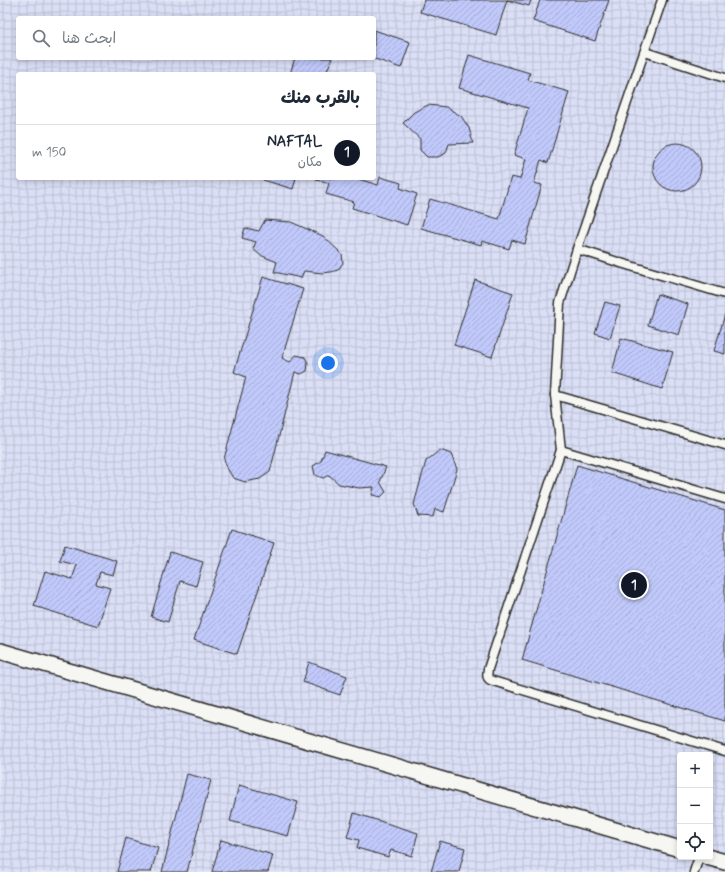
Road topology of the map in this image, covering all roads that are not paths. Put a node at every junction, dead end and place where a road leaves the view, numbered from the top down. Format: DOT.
graph roads {
  1 [pos="662,0"];
  2 [pos="645,52"];
  3 [pos="725,78"];
  4 [pos="577,249"];
  5 [pos="725,294"];
  6 [pos="555,395"];
  7 [pos="725,445"];
  8 [pos="561,450"];
  9 [pos="725,499"];
  10 [pos="0,651"];
  11 [pos="725,751"];
  12 [pos="677,848"];
  13 [pos="713,859"];
  14 [pos="698,860"];
  15 [pos="725,862"];
  16 [pos="694,872"];
  1 -- 2 [label="lane"];
  2 -- 3 [label="lane"];
  2 -- 4 [label="lane"];
  4 -- 5 [label="lane"];
  4 -- 6 [label="lane"];
  6 -- 7 [label="lane"];
  6 -- 8 [label="lane"];
  8 -- 9 [label="lane"];
  8 -- 11 [label="lane"];
  10 -- 12 [label="street"];
  13 -- 15 [label="street"];
  14 -- 16 [label="lane"];
}
